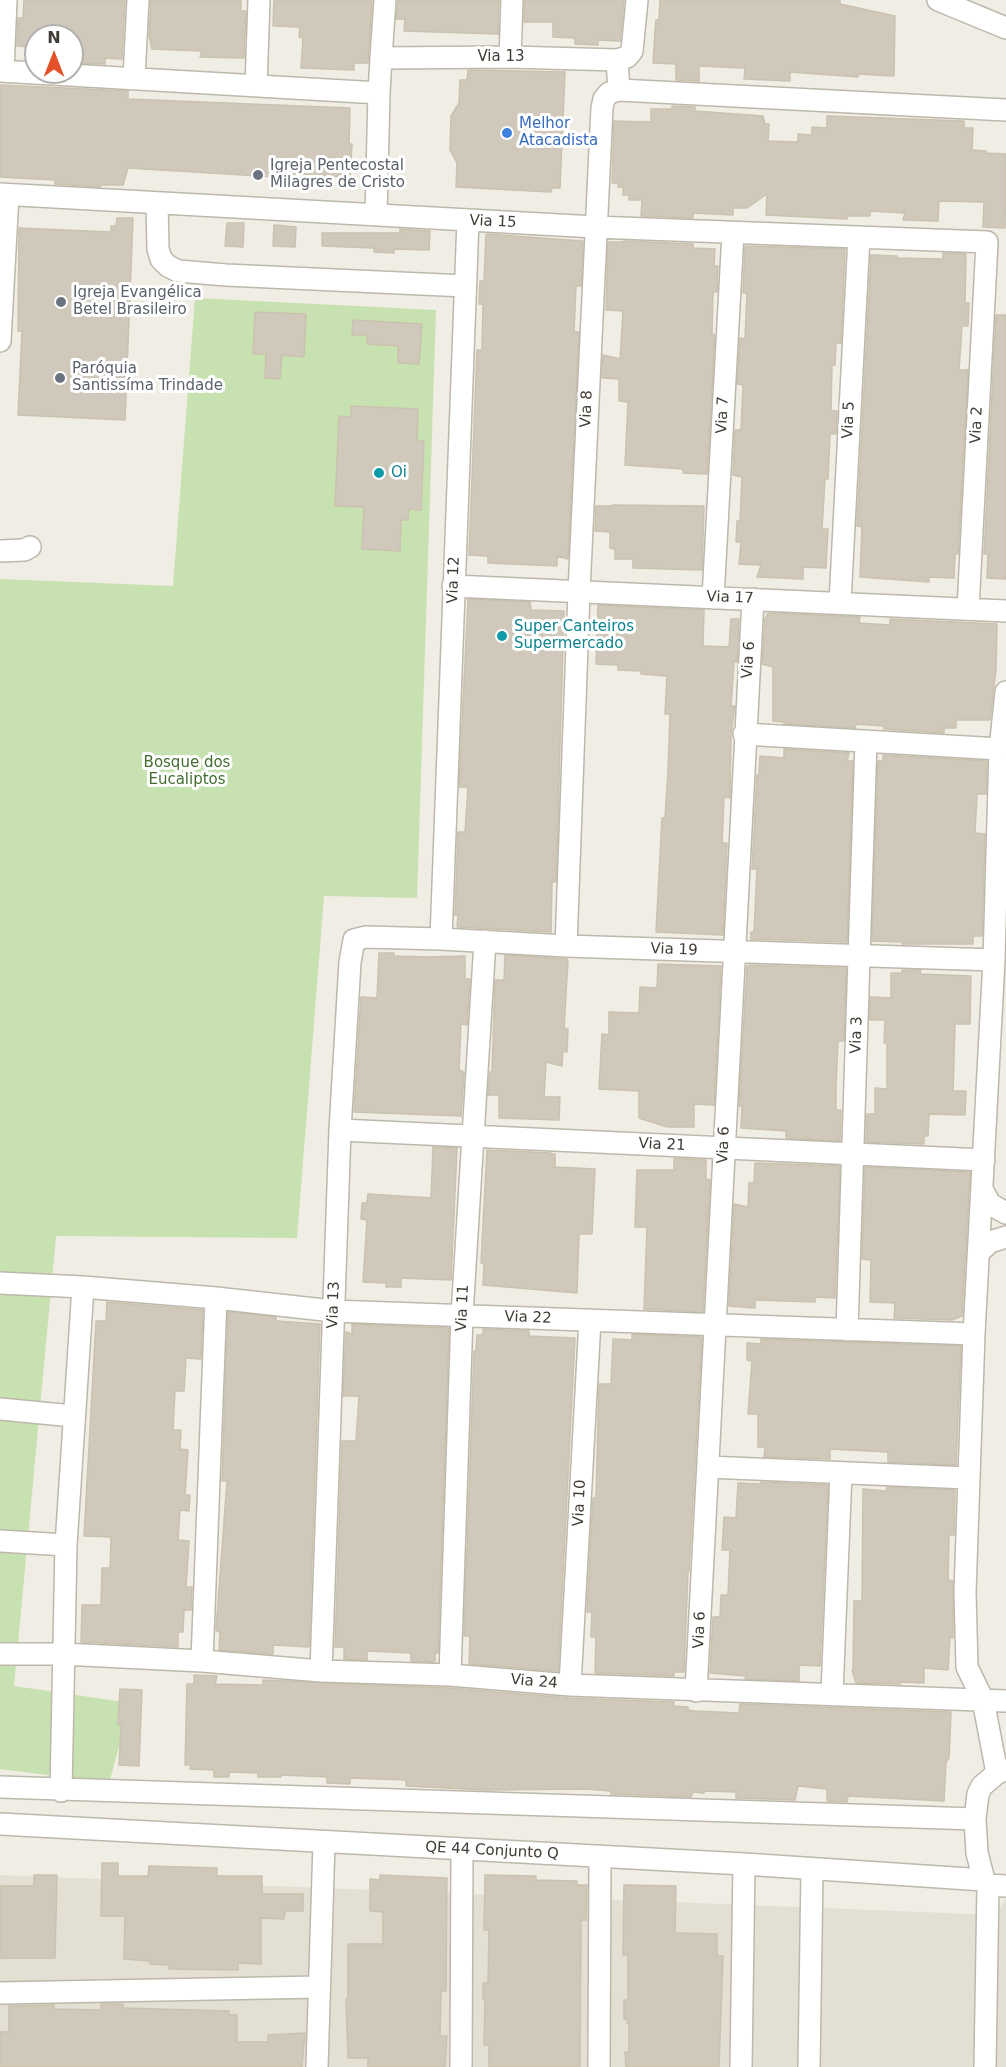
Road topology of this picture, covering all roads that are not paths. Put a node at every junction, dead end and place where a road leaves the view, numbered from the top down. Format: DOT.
graph roads {
  1 [pos="6,0"];
  2 [pos="138,0"];
  3 [pos="259,0"];
  4 [pos="385,0"];
  5 [pos="512,0"];
  6 [pos="638,0"];
  7 [pos="938,0"];
  8 [pos="1006,28"];
  9 [pos="510,57"];
  10 [pos="381,58"];
  11 [pos="617,60"];
  12 [pos="1,71"];
  13 [pos="134,78"];
  14 [pos="256,86"];
  15 [pos="619,90"];
  16 [pos="379,93"];
  17 [pos="1006,110"];
  18 [pos="4,195"];
  19 [pos="157,203"];
  20 [pos="376,215"];
  21 [pos="468,220"];
  22 [pos="595,227"];
  23 [pos="733,233"];
  24 [pos="859,237"];
  25 [pos="987,242"];
  26 [pos="465,286"];
  27 [pos="0,341"];
  28 [pos="30,547"];
  29 [pos="0,551"];
  30 [pos="453,586"];
  31 [pos="579,591"];
  32 [pos="713,598"];
  33 [pos="753,599"];
  34 [pos="840,603"];
  35 [pos="968,609"];
  36 [pos="1006,611"];
  37 [pos="1006,692"];
  38 [pos="744,734"];
  39 [pos="866,741"];
  40 [pos="1000,749"];
  41 [pos="441,939"];
  42 [pos="354,940"];
  43 [pos="485,941"];
  44 [pos="566,946"];
  45 [pos="734,951"];
  46 [pos="860,956"];
  47 [pos="994,960"];
  48 [pos="340,1130"];
  49 [pos="474,1137"];
  50 [pos="723,1148"];
  51 [pos="852,1154"];
  52 [pos="984,1160"];
  53 [pos="983,1191"];
  54 [pos="1006,1213"];
  55 [pos="1006,1237"];
  56 [pos="979,1252"];
  57 [pos="0,1283"];
  58 [pos="82,1287"];
  59 [pos="216,1298"];
  60 [pos="333,1311"];
  61 [pos="462,1316"];
  62 [pos="590,1320"];
  63 [pos="714,1325"];
  64 [pos="847,1330"];
  65 [pos="974,1334"];
  66 [pos="0,1409"];
  67 [pos="73,1416"];
  68 [pos="708,1467"];
  69 [pos="841,1473"];
  70 [pos="968,1478"];
  71 [pos="0,1541"];
  72 [pos="66,1545"];
  73 [pos="0,1654"];
  74 [pos="63,1654"];
  75 [pos="202,1661"];
  76 [pos="321,1671"];
  77 [pos="450,1675"];
  78 [pos="570,1685"];
  79 [pos="696,1691"];
  80 [pos="832,1694"];
  81 [pos="983,1700"];
  82 [pos="1006,1701"];
  83 [pos="1001,1771"];
  84 [pos="0,1787"];
  85 [pos="61,1791"];
  86 [pos="975,1819"];
  87 [pos="0,1824"];
  88 [pos="324,1843"];
  89 [pos="462,1849"];
  90 [pos="600,1856"];
  91 [pos="744,1864"];
  92 [pos="812,1870"];
  93 [pos="993,1883"];
  94 [pos="319,1987"];
  95 [pos="0,1993"];
  96 [pos="317,2067"];
  97 [pos="461,2067"];
  98 [pos="599,2067"];
  99 [pos="741,2067"];
  100 [pos="809,2067"];
  101 [pos="985,2067"];
  1 -- 12 [label="street"];
  2 -- 13 [label="street"];
  3 -- 14 [label="street"];
  4 -- 10 [label="street"];
  5 -- 9 [label="street"];
  6 -- 11 [label="street"];
  7 -- 8 [label="street"];
  9 -- 10 [label="street, Via 13"];
  9 -- 11 [label="street, Via 13"];
  10 -- 16 [label="street"];
  11 -- 15 [label="street"];
  12 -- 13 [label="street"];
  13 -- 14 [label="street"];
  14 -- 16 [label="street"];
  15 -- 17 [label="street"];
  15 -- 22 [label="street, Via 8"];
  16 -- 20 [label="street"];
  18 -- 19 [label="street, Via 15"];
  18 -- 27 [label="street"];
  19 -- 20 [label="street, Via 15"];
  19 -- 26 [label="street"];
  20 -- 21 [label="street, Via 15"];
  21 -- 22 [label="street, Via 15"];
  21 -- 26 [label="street, Via 12"];
  22 -- 23 [label="street, Via 15"];
  22 -- 31 [label="street, Via 8"];
  23 -- 24 [label="street, Via 15"];
  23 -- 32 [label="street, Via 7"];
  24 -- 25 [label="street, Via 15"];
  24 -- 34 [label="street, Via 5"];
  25 -- 35 [label="street, Via 2"];
  26 -- 30 [label="street, Via 12"];
  28 -- 29 [label="street"];
  30 -- 31 [label="street, Via 17"];
  30 -- 41 [label="street, Via 12"];
  31 -- 32 [label="street, Via 17"];
  31 -- 44 [label="street, Via 8"];
  32 -- 33 [label="street, Via 17"];
  33 -- 34 [label="street, Via 17"];
  33 -- 38 [label="street, Via 6"];
  34 -- 35 [label="street, Via 17"];
  35 -- 36 [label="street, Via 17"];
  37 -- 40 [label="street"];
  38 -- 39 [label="street"];
  38 -- 45 [label="street, Via 6"];
  39 -- 40 [label="street"];
  39 -- 46 [label="street, Via 3"];
  40 -- 47 [label="street"];
  41 -- 42 [label="street, Via 19"];
  41 -- 43 [label="street, Via 19"];
  42 -- 48 [label="street, Via 13"];
  43 -- 44 [label="street, Via 19"];
  43 -- 49 [label="street, Via 11"];
  44 -- 45 [label="street, Via 19"];
  45 -- 46 [label="street, Via 19"];
  45 -- 50 [label="street, Via 6"];
  46 -- 47 [label="street, Via 19"];
  46 -- 51 [label="street, Via 3"];
  47 -- 52 [label="street"];
  48 -- 49 [label="street, Via 21"];
  48 -- 60 [label="street, Via 13"];
  49 -- 50 [label="street, Via 21"];
  49 -- 61 [label="street, Via 11"];
  50 -- 51 [label="street, Via 21"];
  50 -- 63 [label="street, Via 6"];
  51 -- 52 [label="street, Via 21"];
  51 -- 64 [label="street, Via 3"];
  52 -- 53 [label="street"];
  53 -- 54 [label="street"];
  53 -- 56 [label="street"];
  55 -- 56 [label="street"];
  56 -- 65 [label="street"];
  57 -- 58 [label="street, Via 22"];
  58 -- 59 [label="street, Via 22"];
  58 -- 67 [label="street"];
  59 -- 60 [label="street, Via 22"];
  59 -- 75 [label="street"];
  60 -- 61 [label="street, Via 22"];
  60 -- 76 [label="street, Via 13"];
  61 -- 62 [label="street, Via 22"];
  61 -- 77 [label="street, Via 11"];
  62 -- 63 [label="street, Via 22"];
  62 -- 78 [label="street, Via 10"];
  63 -- 64 [label="street, Via 22"];
  63 -- 68 [label="street, Via 6"];
  64 -- 65 [label="street, Via 22"];
  65 -- 70 [label="street"];
  66 -- 67 [label="street"];
  67 -- 72 [label="street"];
  68 -- 69 [label="street"];
  68 -- 79 [label="street, Via 6"];
  69 -- 70 [label="street"];
  69 -- 80 [label="street"];
  70 -- 81 [label="street"];
  71 -- 72 [label="street"];
  72 -- 74 [label="street"];
  73 -- 74 [label="street, Via 24"];
  74 -- 75 [label="street, Via 24"];
  74 -- 85 [label="street"];
  75 -- 76 [label="street, Via 24"];
  76 -- 77 [label="street, Via 24"];
  77 -- 78 [label="street, Via 24"];
  78 -- 79 [label="street, Via 24"];
  79 -- 80 [label="street, Via 24"];
  80 -- 81 [label="street, Via 24"];
  81 -- 82 [label="street, Via 24"];
  81 -- 83 [label="street"];
  83 -- 86 [label="street"];
  84 -- 85 [label="street"];
  85 -- 86 [label="street"];
  86 -- 93 [label="street"];
  87 -- 88 [label="street, QE 44 Conjunto Q"];
  88 -- 89 [label="street, QE 44 Conjunto Q"];
  88 -- 94 [label="street"];
  89 -- 90 [label="street, QE 44 Conjunto Q"];
  89 -- 97 [label="street"];
  90 -- 91 [label="street, QE 44 Conjunto Q"];
  90 -- 98 [label="street"];
  91 -- 92 [label="street, QE 44 Conjunto Q"];
  91 -- 99 [label="street"];
  92 -- 93 [label="street, QE 44 Conjunto Q"];
  92 -- 100 [label="street"];
  93 -- 101 [label="street"];
  94 -- 95 [label="street"];
  94 -- 96 [label="street"];
}
